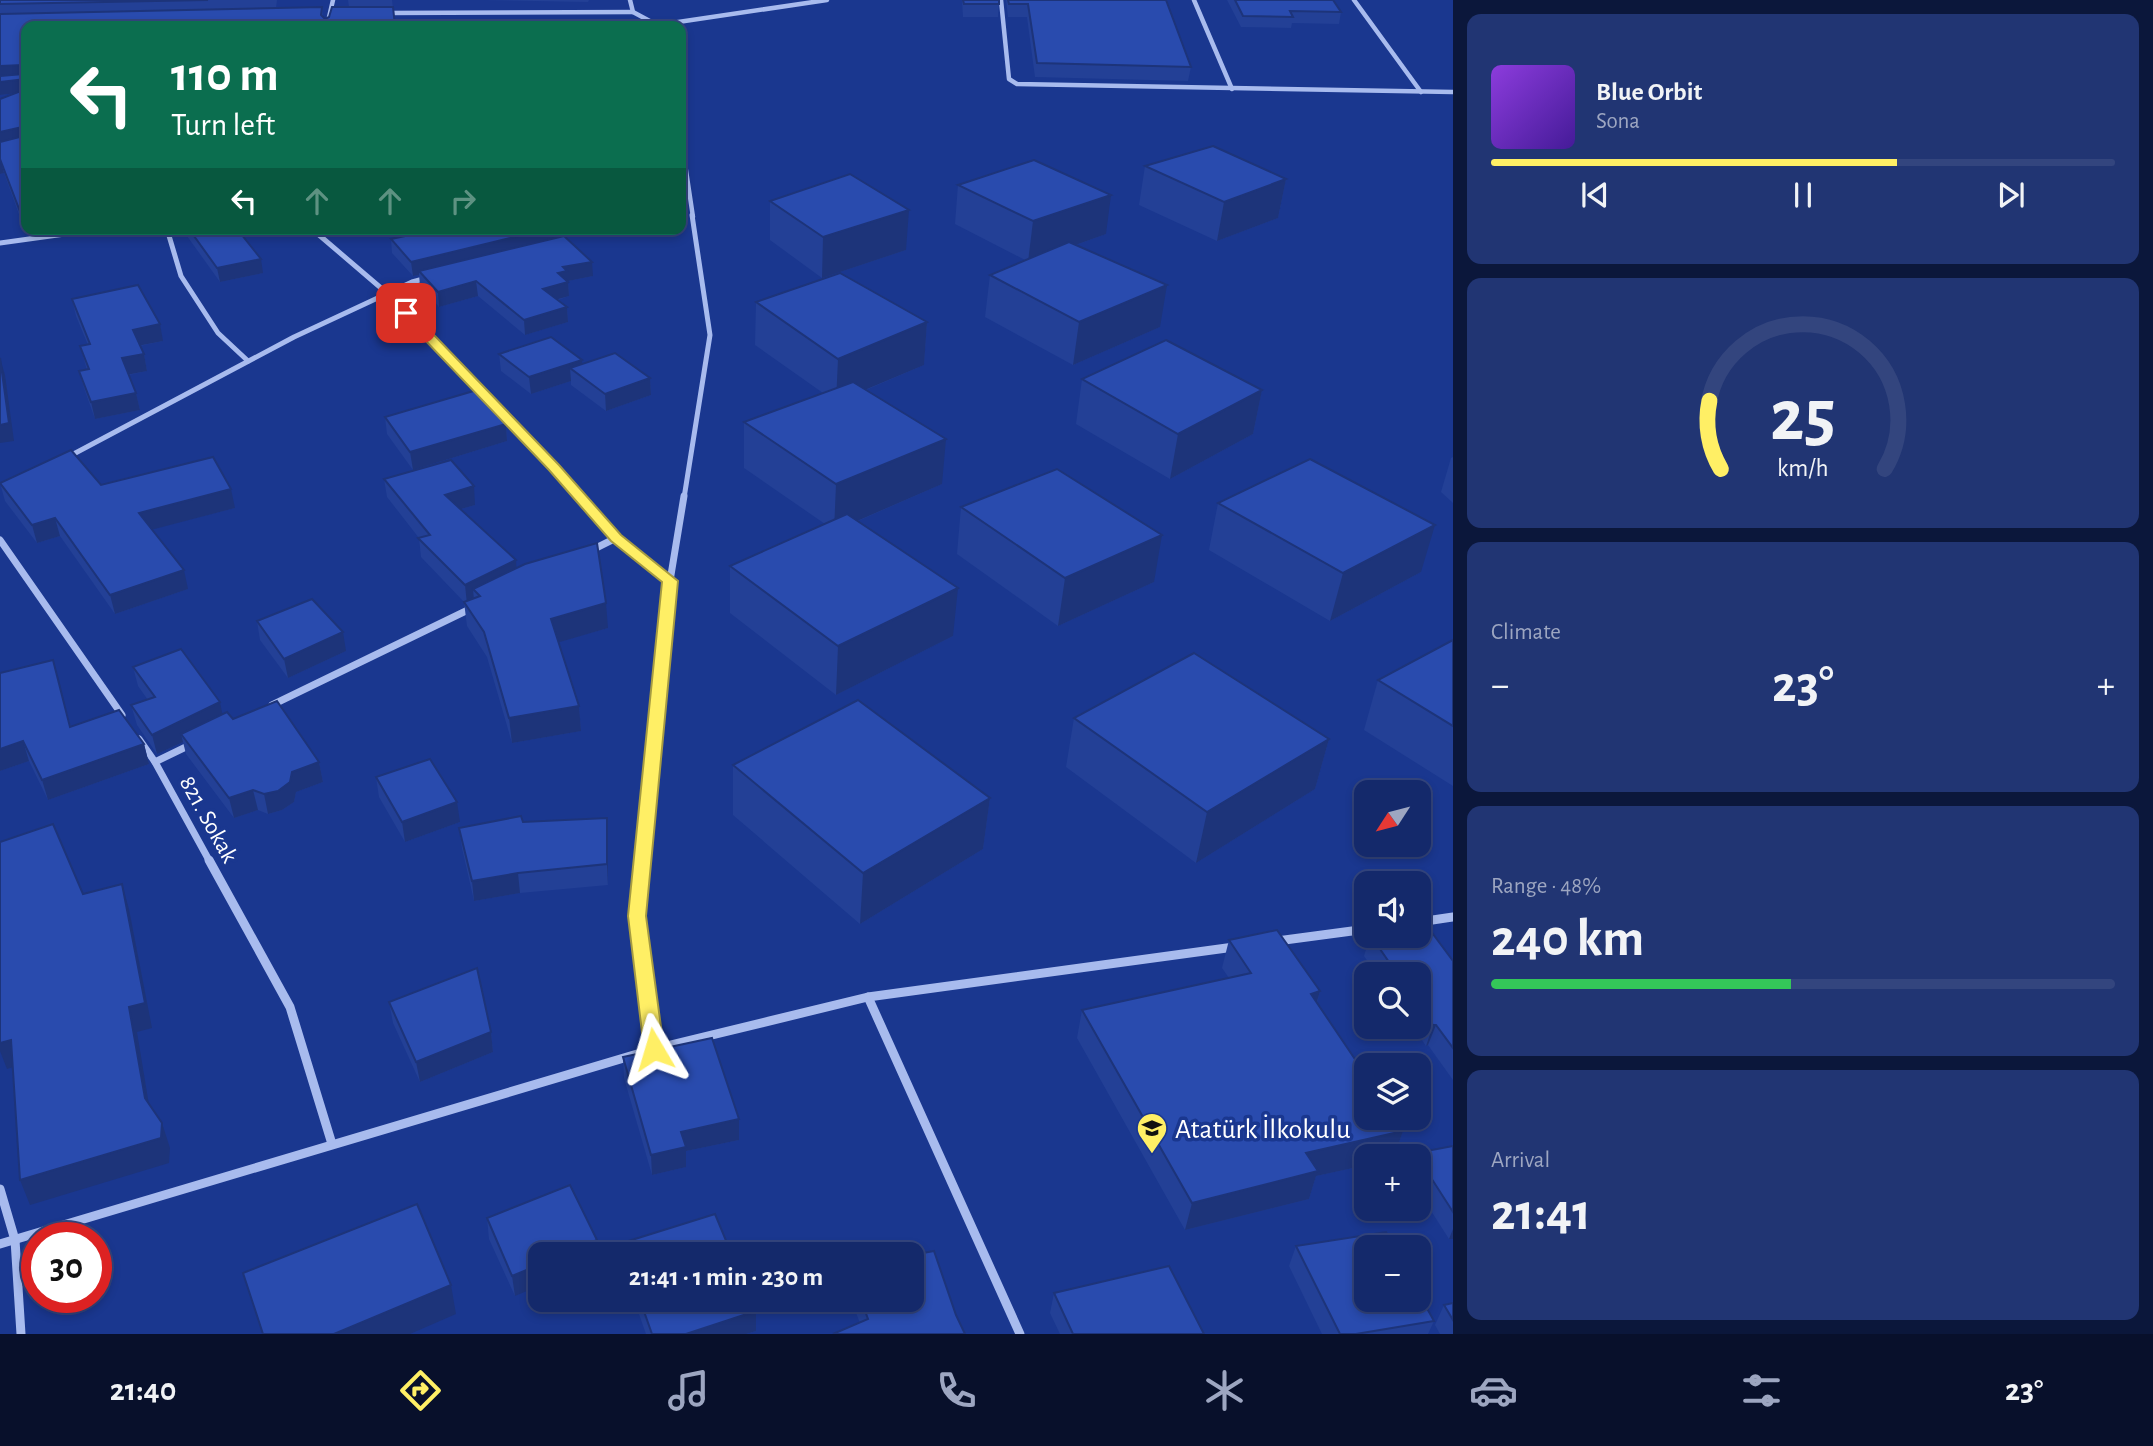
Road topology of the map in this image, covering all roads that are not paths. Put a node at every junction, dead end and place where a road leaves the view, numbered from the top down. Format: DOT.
graph roads {
  1 [pos="333,0"];
  2 [pos="630,0"];
  3 [pos="827,0"];
  4 [pos="1001,0"];
  5 [pos="1194,0"];
  6 [pos="1354,0"];
  7 [pos="818,1"];
  8 [pos="633,12"];
  9 [pos="385,13"];
  10 [pos="316,14"];
  11 [pos="330,14"];
  12 [pos="344,14"];
  13 [pos="328,21"];
  14 [pos="650,21"];
  15 [pos="686,22"];
  16 [pos="1232,89"];
  17 [pos="1421,92"];
  18 [pos="1453,92"];
  19 [pos="686,182"];
  20 [pos="58,235"];
  21 [pos="169,235"];
  22 [pos="319,235"];
  23 [pos="0,243"];
  24 [pos="439,275"];
  25 [pos="388,294"];
  26 [pos="248,361"];
  27 [pos="58,463"];
  28 [pos="616,538"];
  29 [pos="0,540"];
  30 [pos="579,556"];
  31 [pos="670,581"];
  32 [pos="479,605"];
  33 [pos="267,708"];
  34 [pos="205,738"];
  35 [pos="155,762"];
  36 [pos="1453,918"];
  37 [pos="1431,921"];
  38 [pos="1354,931"];
  39 [pos="1270,943"];
  40 [pos="1242,946"];
  41 [pos="868,997"];
  42 [pos="654,1049"];
  43 [pos="332,1144"];
  44 [pos="0,1189"];
  45 [pos="15,1240"];
  46 [pos="0,1244"];
  47 [pos="21,1334"];
  48 [pos="1020,1334"];
  1 -- 11 [label="street"];
  2 -- 8 [label="street"];
  3 -- 7 [label="street"];
  4 -- 16 [label="street"];
  5 -- 16 [label="street"];
  6 -- 17 [label="street"];
  7 -- 15 [label="street"];
  8 -- 9 [label="street"];
  8 -- 14 [label="street"];
  10 -- 11 [label="street"];
  11 -- 12 [label="street"];
  11 -- 13 [label="street"];
  16 -- 17 [label="street"];
  17 -- 18 [label="street"];
  19 -- 31 [label="street"];
  20 -- 23 [label="street"];
  21 -- 26 [label="street"];
  22 -- 25 [label="street"];
  24 -- 25 [label="street"];
  25 -- 26 [label="street"];
  25 -- 28 [label="street"];
  26 -- 27 [label="street"];
  28 -- 30 [label="street"];
  28 -- 31 [label="street"];
  29 -- 35 [label="street, 821. Sokak"];
  31 -- 42 [label="street"];
  32 -- 33 [label="street"];
  34 -- 35 [label="street"];
  35 -- 43 [label="street, 821. Sokak"];
  36 -- 37 [label="street"];
  38 -- 39 [label="street"];
  40 -- 41 [label="street"];
  41 -- 42 [label="street"];
  41 -- 48 [label="street"];
  42 -- 43 [label="street"];
  43 -- 45 [label="street"];
  44 -- 45 [label="street"];
  45 -- 46 [label="street"];
  45 -- 47 [label="street"];
}
